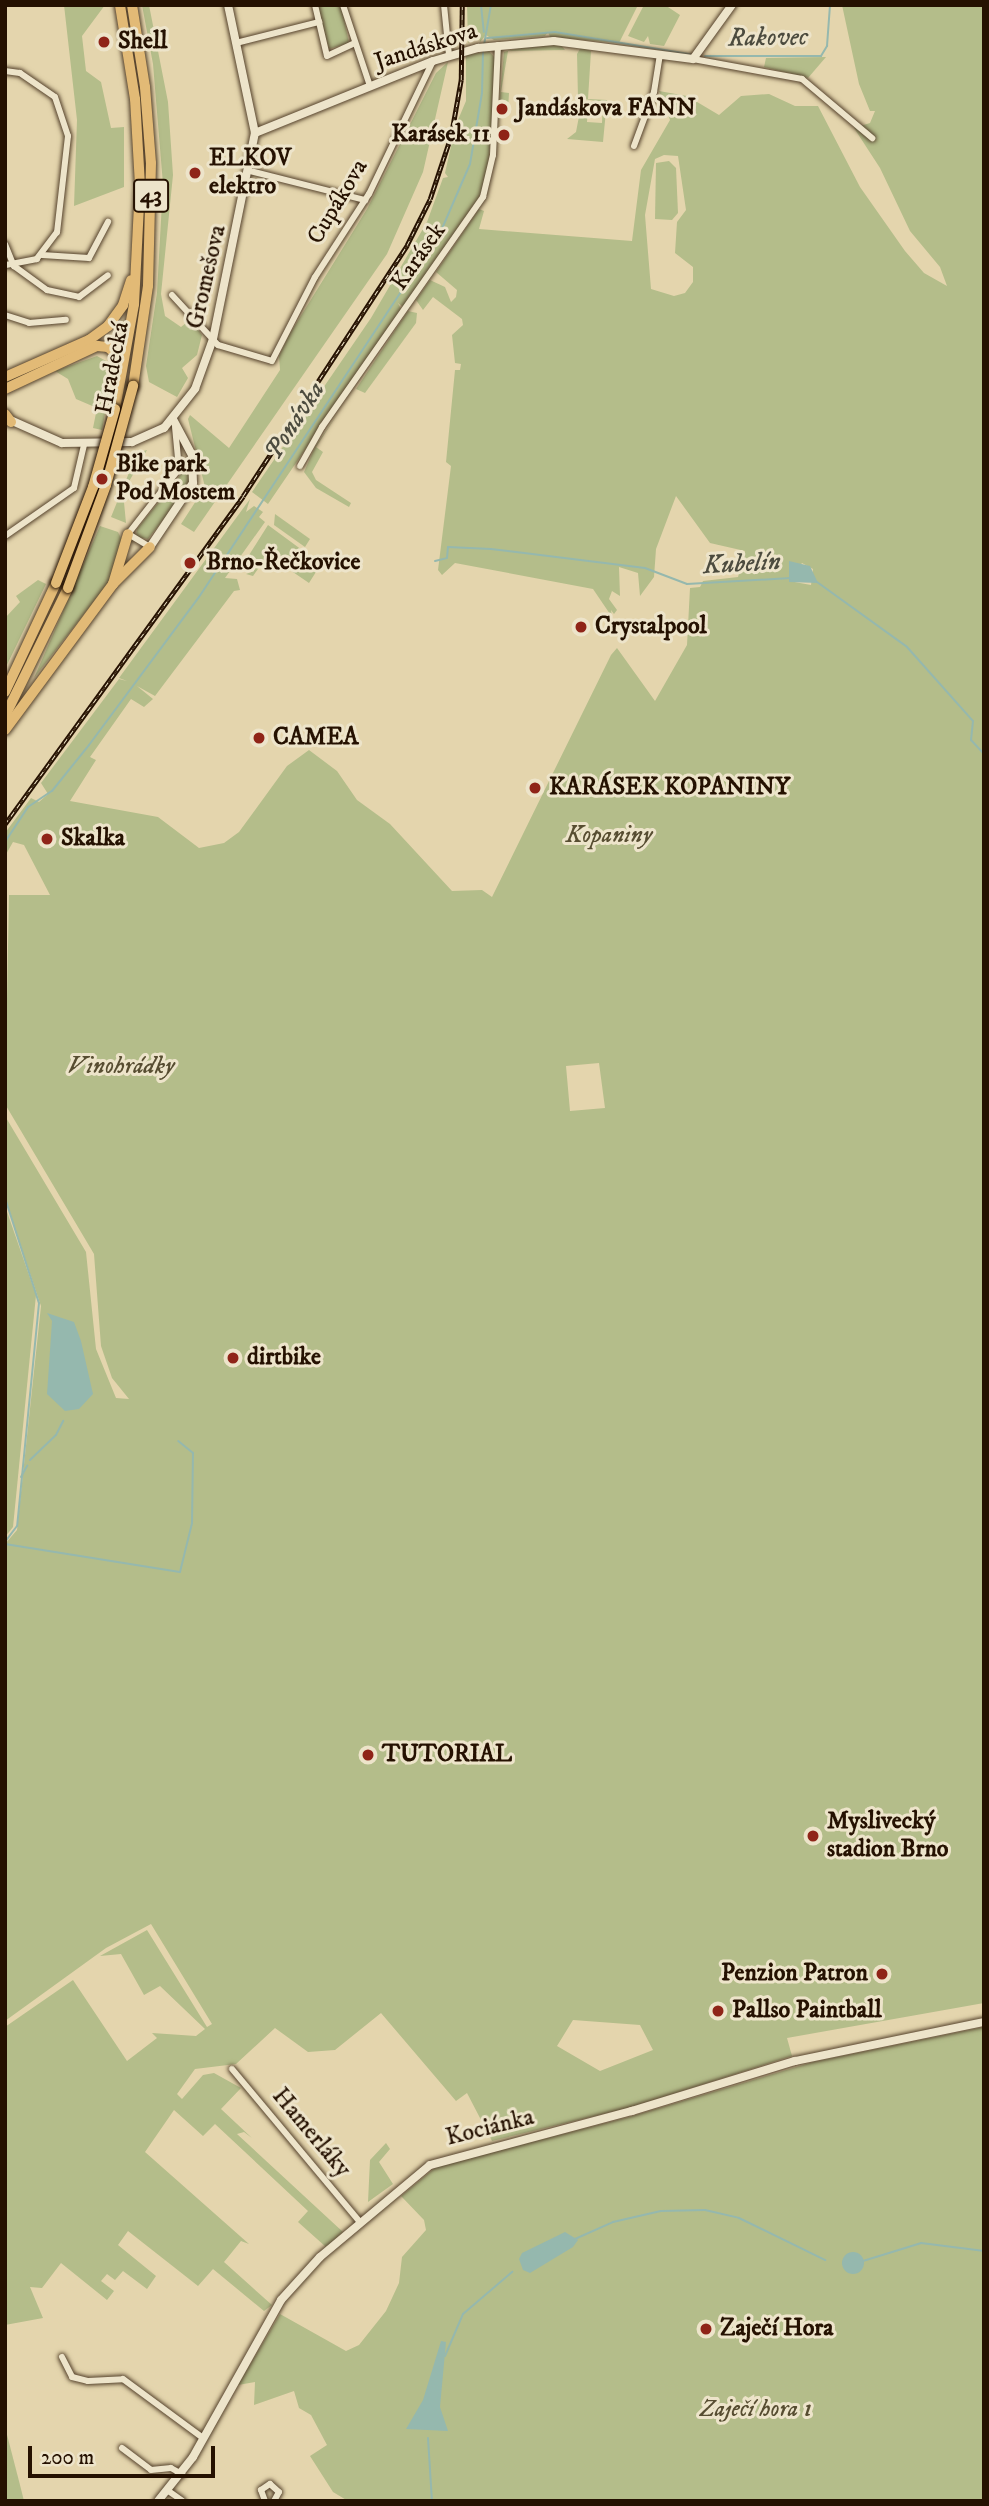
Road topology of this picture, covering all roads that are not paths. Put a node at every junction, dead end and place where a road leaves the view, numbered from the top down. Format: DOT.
graph roads {
  1 [pos="120,5"];
  2 [pos="132,5"];
  3 [pos="228,5"];
  4 [pos="315,5"];
  5 [pos="343,5"];
  6 [pos="444,5"];
  7 [pos="732,5"];
  8 [pos="319,22"];
  9 [pos="236,43"];
  10 [pos="353,44"];
  11 [pos="498,45"];
  12 [pos="660,54"];
  13 [pos="449,55"];
  14 [pos="692,59"];
  15 [pos="433,61"];
  16 [pos="5,71"];
  17 [pos="370,86"];
  18 [pos="255,133"];
  19 [pos="872,138"];
  20 [pos="634,146"];
  21 [pos="250,171"];
  22 [pos="365,200"];
  23 [pos="108,222"];
  24 [pos="5,244"];
  25 [pos="139,247"];
  26 [pos="42,255"];
  27 [pos="5,265"];
  28 [pos="14,265"];
  29 [pos="108,275"];
  30 [pos="172,295"];
  31 [pos="5,315"];
  32 [pos="66,320"];
  33 [pos="213,339"];
  34 [pos="5,377"];
  35 [pos="124,384"];
  36 [pos="5,389"];
  37 [pos="7,418"];
  38 [pos="173,420"];
  39 [pos="85,445"];
  40 [pos="300,466"];
  41 [pos="128,534"];
  42 [pos="5,536"];
  43 [pos="150,547"];
  44 [pos="113,584"];
  45 [pos="5,692"];
  46 [pos="5,716"];
  47 [pos="5,730"];
  48 [pos="984,2022"];
  49 [pos="232,2068"];
  50 [pos="360,2222"];
  51 [pos="62,2357"];
  52 [pos="203,2438"];
  53 [pos="122,2448"];
  54 [pos="182,2474"];
  55 [pos="167,2490"];
  56 [pos="277,2500"];
  57 [pos="158,2501"];
  58 [pos="183,2501"];
  59 [pos="265,2501"];
  1 -- 25 [label="highway, Hradecká / 43"];
  2 -- 35 [label="highway, Hradecká / 43"];
  3 -- 9 [label="street, Gromešova"];
  4 -- 8 [label="street"];
  5 -- 10 [label="street"];
  6 -- 13 [label="street"];
  7 -- 14 [label="street"];
  8 -- 9 [label="street"];
  8 -- 10 [label="street"];
  9 -- 18 [label="street, Gromešova"];
  10 -- 17 [label="street"];
  11 -- 12 [label="street, Jandáskova"];
  11 -- 13 [label="street, Jandáskova"];
  11 -- 40 [label="street, Karásek"];
  12 -- 14 [label="street, Jandáskova"];
  12 -- 20 [label="street"];
  13 -- 15 [label="street, Jandáskova"];
  14 -- 19 [label="street, Jandáskova"];
  15 -- 17 [label="street, Jandáskova"];
  15 -- 22 [label="street, Cupákova"];
  16 -- 26 [label="street"];
  17 -- 18 [label="street, Jandáskova"];
  18 -- 21 [label="street, Gromešova"];
  21 -- 22 [label="street"];
  21 -- 33 [label="street, Gromešova"];
  22 -- 33 [label="street, Cupákova"];
  23 -- 26 [label="street"];
  24 -- 28 [label="street"];
  25 -- 34 [label="highway"];
  25 -- 35 [label="highway, Hradecká / 43"];
  26 -- 28 [label="street"];
  27 -- 28 [label="street"];
  28 -- 29 [label="street"];
  30 -- 33 [label="street"];
  31 -- 32 [label="street"];
  33 -- 38 [label="street, Gromešova"];
  35 -- 36 [label="highway"];
  35 -- 45 [label="highway, Hradecká / 43, bridge"];
  35 -- 46 [label="highway, Hradecká / 43, bridge"];
  37 -- 39 [label="street"];
  38 -- 39 [label="street"];
  38 -- 41 [label="street"];
  38 -- 43 [label="street"];
  39 -- 42 [label="street"];
  41 -- 43 [label="street"];
  41 -- 44 [label="highway"];
  43 -- 44 [label="highway"];
  44 -- 47 [label="highway"];
  48 -- 50 [label="street, Kociánka"];
  49 -- 50 [label="street, Hamerláky"];
  50 -- 52 [label="street, Kociánka"];
  51 -- 52 [label="street"];
  52 -- 54 [label="street, Kociánka"];
  53 -- 54 [label="street"];
  54 -- 55 [label="street, Kociánka"];
  55 -- 57 [label="street, Kociánka"];
  55 -- 58 [label="street"];
  56 -- 59 [label="street"];
}
